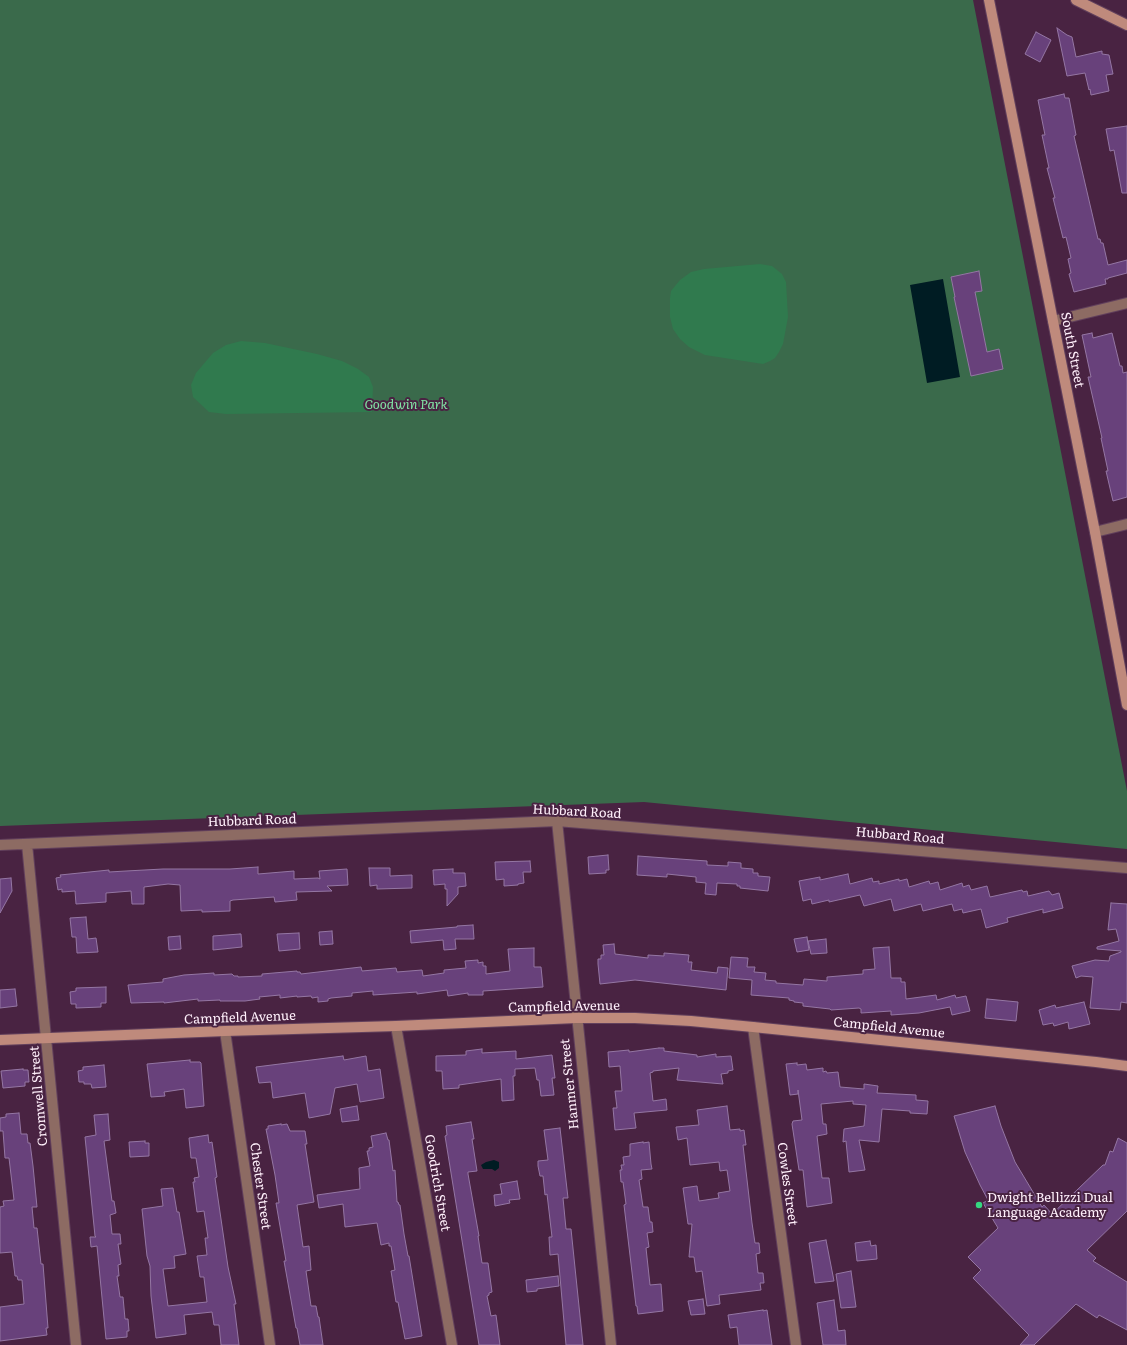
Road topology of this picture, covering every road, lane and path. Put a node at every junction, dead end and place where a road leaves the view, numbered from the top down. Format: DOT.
graph roads {
  1 [pos="989,0"];
  2 [pos="1076,0"];
  3 [pos="1127,25"];
  4 [pos="1127,303"];
  5 [pos="1053,321"];
  6 [pos="1127,524"];
  7 [pos="1095,532"];
  8 [pos="1127,705"];
  9 [pos="557,821"];
  10 [pos="27,844"];
  11 [pos="0,845"];
  12 [pos="1127,868"];
  13 [pos="576,1018"];
  14 [pos="396,1026"];
  15 [pos="753,1027"];
  16 [pos="225,1031"];
  17 [pos="47,1038"];
  18 [pos="0,1040"];
  19 [pos="1127,1066"];
  20 [pos="76,1345"];
  21 [pos="270,1345"];
  22 [pos="452,1345"];
  23 [pos="610,1345"];
  24 [pos="796,1345"];
  1 -- 5 [label="street, South Street"];
  2 -- 3 [label="street"];
  4 -- 5 [label="street"];
  5 -- 7 [label="street, South Street"];
  6 -- 7 [label="street"];
  7 -- 8 [label="street, South Street"];
  9 -- 10 [label="street, Hubbard Road"];
  9 -- 12 [label="street, Hubbard Road"];
  9 -- 13 [label="street, Hanmer Street"];
  10 -- 11 [label="street, Hubbard Road"];
  10 -- 17 [label="street, Cromwell Street"];
  13 -- 14 [label="street, Campfield Avenue"];
  13 -- 15 [label="street, Campfield Avenue"];
  13 -- 23 [label="street, Hanmer Street"];
  14 -- 16 [label="street, Campfield Avenue"];
  14 -- 22 [label="street, Goodrich Street"];
  15 -- 19 [label="street, Campfield Avenue"];
  15 -- 24 [label="street, Cowles Street"];
  16 -- 17 [label="street, Campfield Avenue"];
  16 -- 21 [label="street, Chester Street"];
  17 -- 18 [label="street, Campfield Avenue"];
  17 -- 20 [label="street, Cromwell Street"];
}
